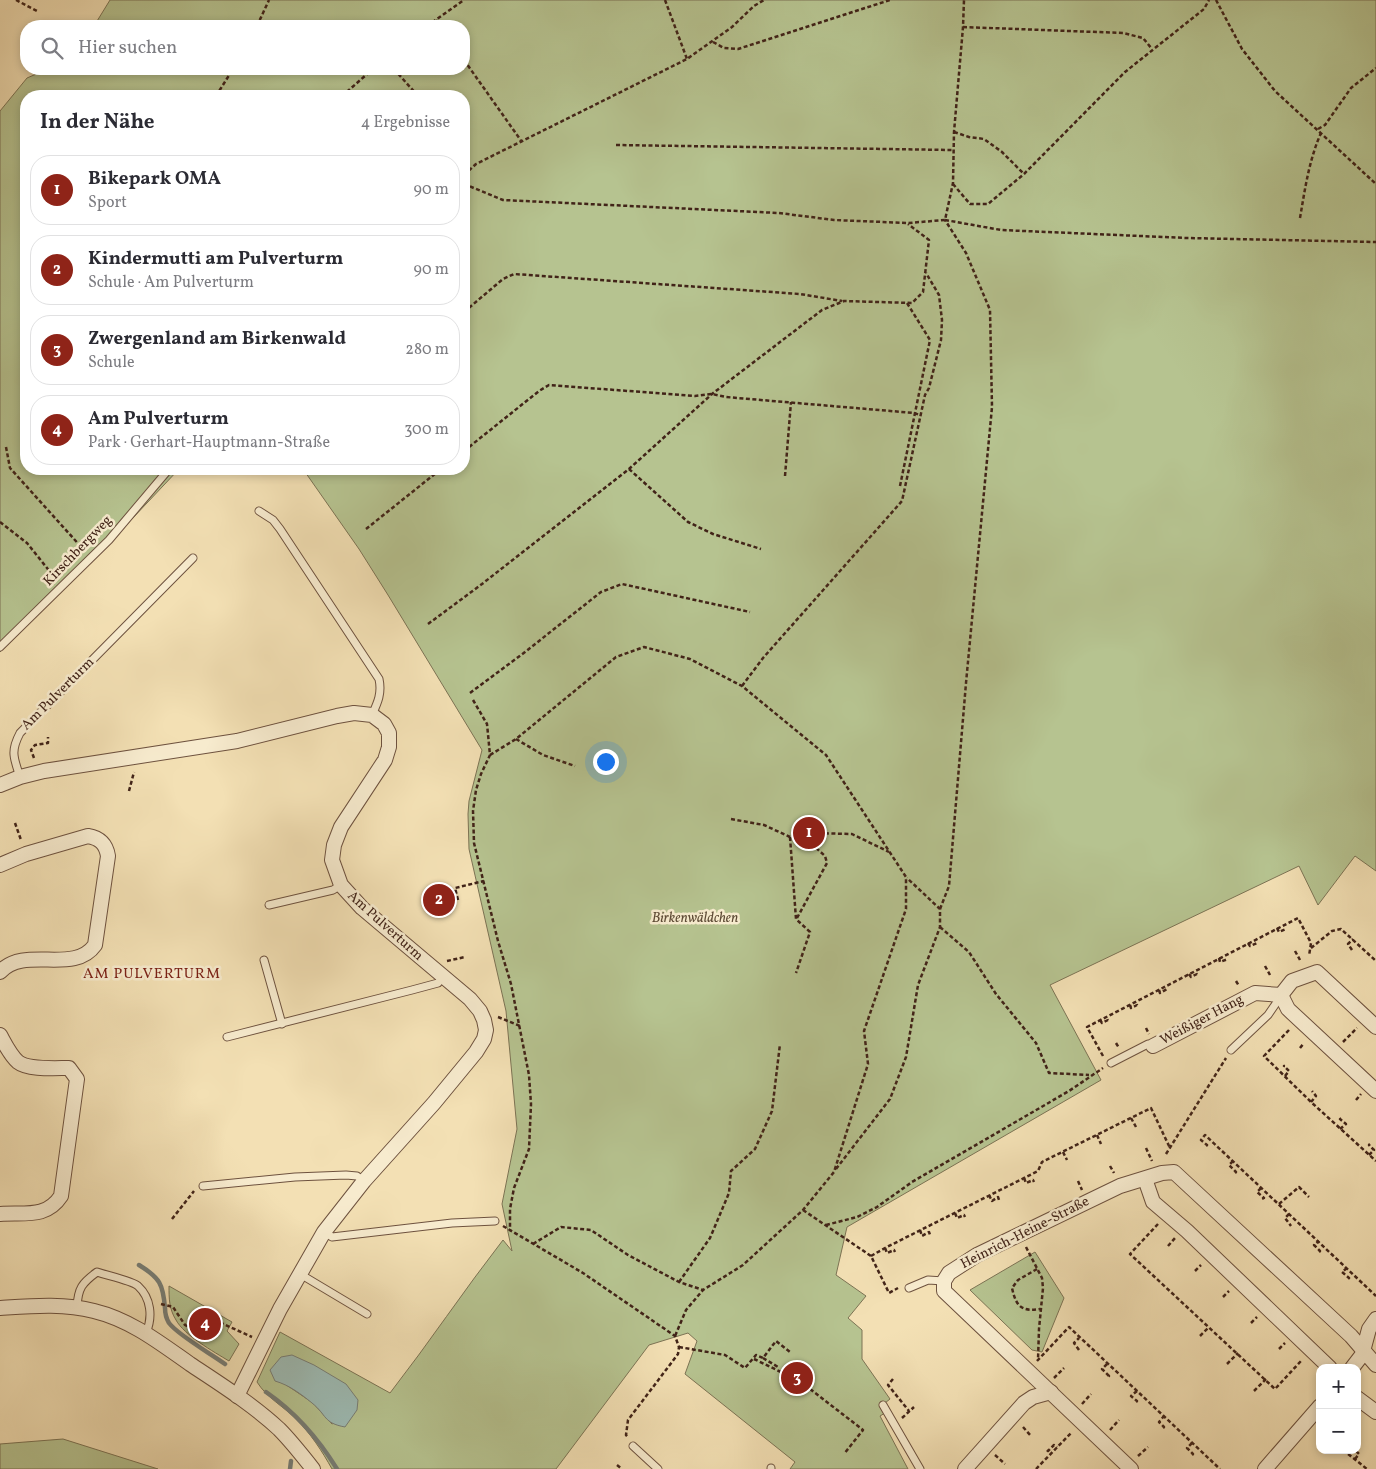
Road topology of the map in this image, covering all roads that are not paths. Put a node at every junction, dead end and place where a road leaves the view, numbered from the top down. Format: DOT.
graph roads {
  1 [pos="164,475"];
  2 [pos="259,511"];
  3 [pos="193,558"];
  4 [pos="0,647"];
  5 [pos="372,716"];
  6 [pos="20,777"];
  7 [pos="0,785"];
  8 [pos="0,865"];
  9 [pos="341,885"];
  10 [pos="269,905"];
  11 [pos="264,960"];
  12 [pos="0,972"];
  13 [pos="443,977"];
  14 [pos="1281,995"];
  15 [pos="282,1024"];
  16 [pos="1376,1027"];
  17 [pos="0,1035"];
  18 [pos="227,1037"];
  19 [pos="1153,1046"];
  20 [pos="1231,1050"];
  21 [pos="1108,1061"];
  22 [pos="1376,1091"];
  23 [pos="1145,1179"];
  24 [pos="364,1181"];
  25 [pos="200,1187"];
  26 [pos="0,1214"];
  27 [pos="495,1221"];
  28 [pos="324,1232"];
  29 [pos="300,1274"];
  30 [pos="944,1281"];
  31 [pos="907,1286"];
  32 [pos="77,1307"];
  33 [pos="0,1308"];
  34 [pos="367,1314"];
  35 [pos="1376,1319"];
  36 [pos="146,1333"];
  37 [pos="1364,1350"];
  38 [pos="1326,1364"];
  39 [pos="1355,1364"];
  40 [pos="1376,1365"];
  41 [pos="1051,1386"];
  42 [pos="237,1396"];
  43 [pos="1361,1401"];
  44 [pos="883,1405"];
  45 [pos="1317,1409"];
  46 [pos="1376,1412"];
  47 [pos="633,1446"];
  48 [pos="1134,1464"];
  49 [pos="313,1469"];
  50 [pos="658,1469"];
  51 [pos="920,1469"];
  52 [pos="965,1469"];
  53 [pos="1265,1469"];
  1 -- 4 [label="lane, Kirschbergweg"];
  2 -- 5 [label="lane"];
  3 -- 6 [label="lane, Am Pulverturm"];
  5 -- 6 [label="street"];
  5 -- 9 [label="street, Am Pulverturm"];
  6 -- 7 [label="street"];
  8 -- 12 [label="street"];
  9 -- 10 [label="lane"];
  9 -- 13 [label="street, Am Pulverturm"];
  11 -- 15 [label="lane"];
  13 -- 15 [label="lane"];
  13 -- 24 [label="street, Am Pulverturm"];
  14 -- 16 [label="street"];
  14 -- 19 [label="street, Weißiger Hang"];
  14 -- 20 [label="lane"];
  14 -- 22 [label="street"];
  15 -- 18 [label="lane"];
  17 -- 26 [label="street"];
  19 -- 21 [label="lane"];
  23 -- 30 [label="street, Heinrich-Heine-Straße"];
  23 -- 37 [label="street, Heinrich-Heine-Straße"];
  23 -- 38 [label="street"];
  24 -- 25 [label="lane"];
  24 -- 28 [label="street, Am Pulverturm"];
  27 -- 28 [label="lane"];
  28 -- 29 [label="street, Am Pulverturm"];
  29 -- 34 [label="lane"];
  29 -- 42 [label="street, Am Pulverturm"];
  30 -- 31 [label="lane"];
  30 -- 41 [label="street"];
  32 -- 33 [label="street"];
  32 -- 36 [label="street"];
  32 -- 36 [label="lane"];
  35 -- 37 [label="street"];
  36 -- 42 [label="street"];
  37 -- 39 [label="street"];
  37 -- 40 [label="street, Heinrich-Heine-Straße"];
  41 -- 48 [label="street"];
  41 -- 52 [label="street"];
  42 -- 49 [label="street"];
  43 -- 46 [label="street"];
  44 -- 51 [label="lane"];
  45 -- 53 [label="street"];
  47 -- 50 [label="lane"];
}
